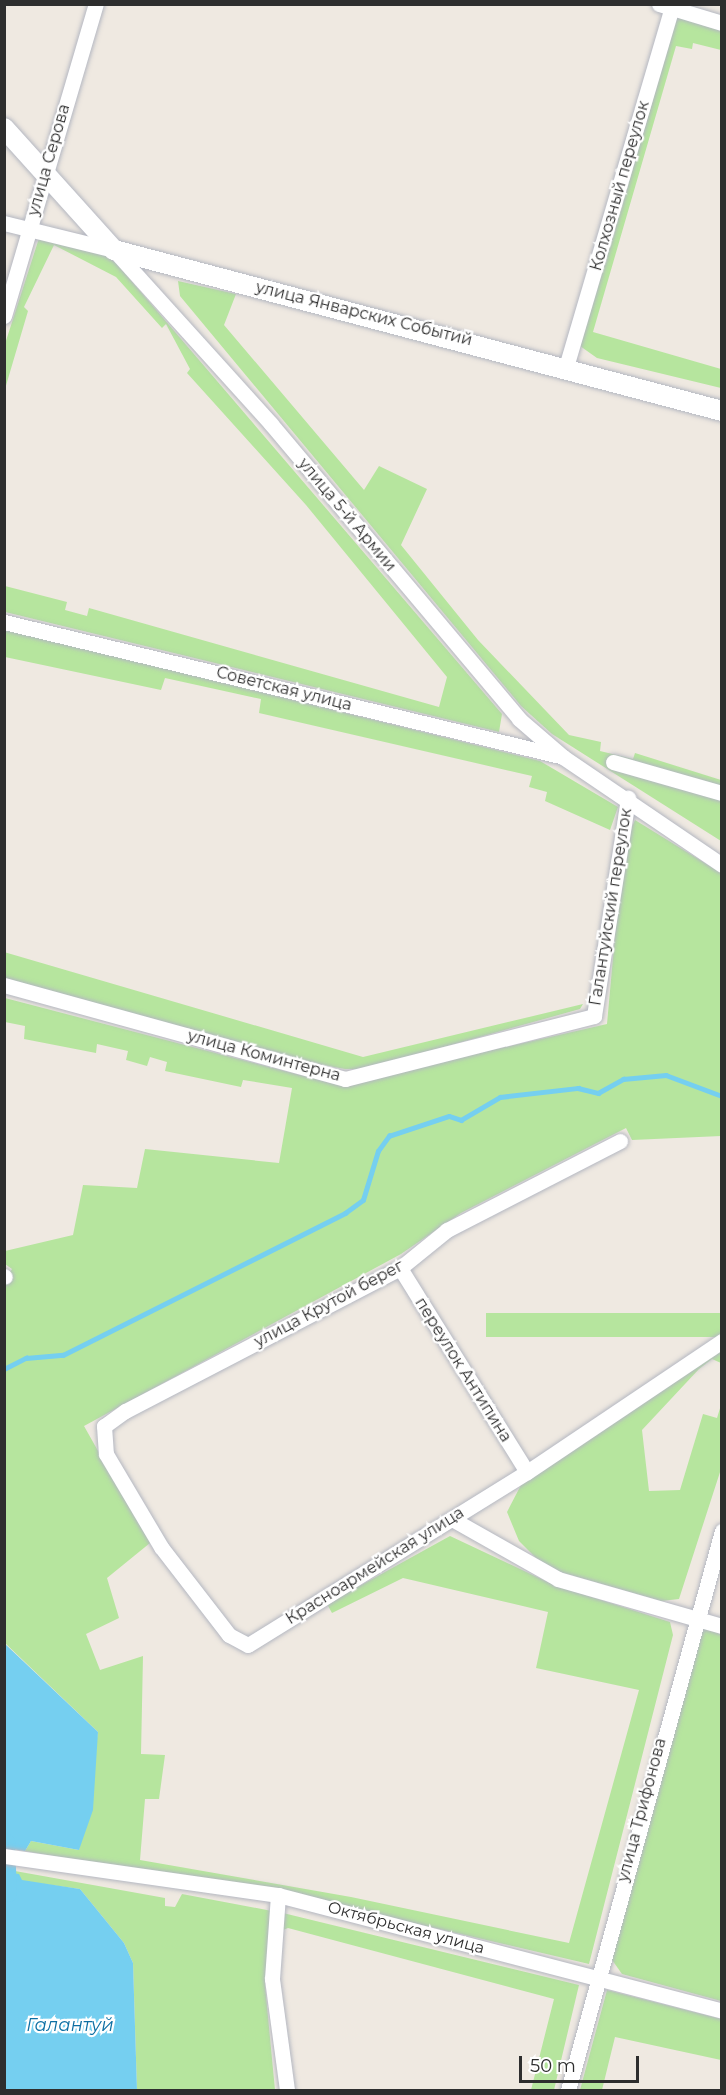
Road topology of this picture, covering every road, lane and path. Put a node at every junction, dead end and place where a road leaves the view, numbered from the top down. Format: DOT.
graph roads {
  1 [pos="96,4"];
  2 [pos="668,6"];
  3 [pos="722,23"];
  4 [pos="4,128"];
  5 [pos="44,172"];
  6 [pos="4,223"];
  7 [pos="30,228"];
  8 [pos="114,250"];
  9 [pos="4,316"];
  10 [pos="566,367"];
  11 [pos="722,411"];
  12 [pos="4,622"];
  13 [pos="563,757"];
  14 [pos="613,762"];
  15 [pos="722,793"];
  16 [pos="628,798"];
  17 [pos="722,865"];
  18 [pos="4,985"];
  19 [pos="594,1016"];
  20 [pos="620,1141"];
  21 [pos="400,1268"];
  22 [pos="722,1341"];
  23 [pos="102,1432"];
  24 [pos="527,1472"];
  25 [pos="452,1519"];
  26 [pos="722,1532"];
  27 [pos="694,1620"];
  28 [pos="722,1626"];
  29 [pos="4,1856"];
  30 [pos="278,1895"];
  31 [pos="596,1978"];
  32 [pos="722,2011"];
  33 [pos="287,2091"];
  34 [pos="568,2091"];
  1 -- 5 [label="street, улица Серова"];
  2 -- 3 [label="street"];
  2 -- 10 [label="street, Колхозный переулок"];
  4 -- 5 [label="street, улица 5-й Армии"];
  5 -- 7 [label="street, улица Серова"];
  5 -- 8 [label="street, улица 5-й Армии"];
  6 -- 7 [label="street, улица Январских Событий"];
  7 -- 8 [label="street, улица Январских Событий"];
  7 -- 9 [label="street, улица Серова"];
  8 -- 10 [label="street, улица Январских Событий"];
  8 -- 13 [label="street, улица 5-й Армии"];
  10 -- 11 [label="street, улица Январских Событий"];
  12 -- 13 [label="street, Советская улица"];
  13 -- 16 [label="street, улица 5-й Армии"];
  14 -- 15 [label="street"];
  16 -- 17 [label="street, улица 5-й Армии"];
  16 -- 19 [label="street, Галантуйский переулок"];
  18 -- 19 [label="street, улица Коминтерна"];
  20 -- 21 [label="street, улица Крутой берег"];
  21 -- 23 [label="street, улица Крутой берег"];
  21 -- 24 [label="street, переулок Антипина"];
  22 -- 24 [label="street, Красноармейская улица"];
  23 -- 25 [label="street, Красноармейская улица"];
  24 -- 25 [label="street, Красноармейская улица"];
  25 -- 27 [label="street"];
  26 -- 27 [label="street, улица Трифонова"];
  27 -- 28 [label="street"];
  27 -- 31 [label="street, улица Трифонова"];
  29 -- 30 [label="street, Октябрьская улица"];
  30 -- 31 [label="street, Октябрьская улица"];
  30 -- 33 [label="street"];
  31 -- 32 [label="street, Октябрьская улица"];
  31 -- 34 [label="street, улица Трифонова"];
}
